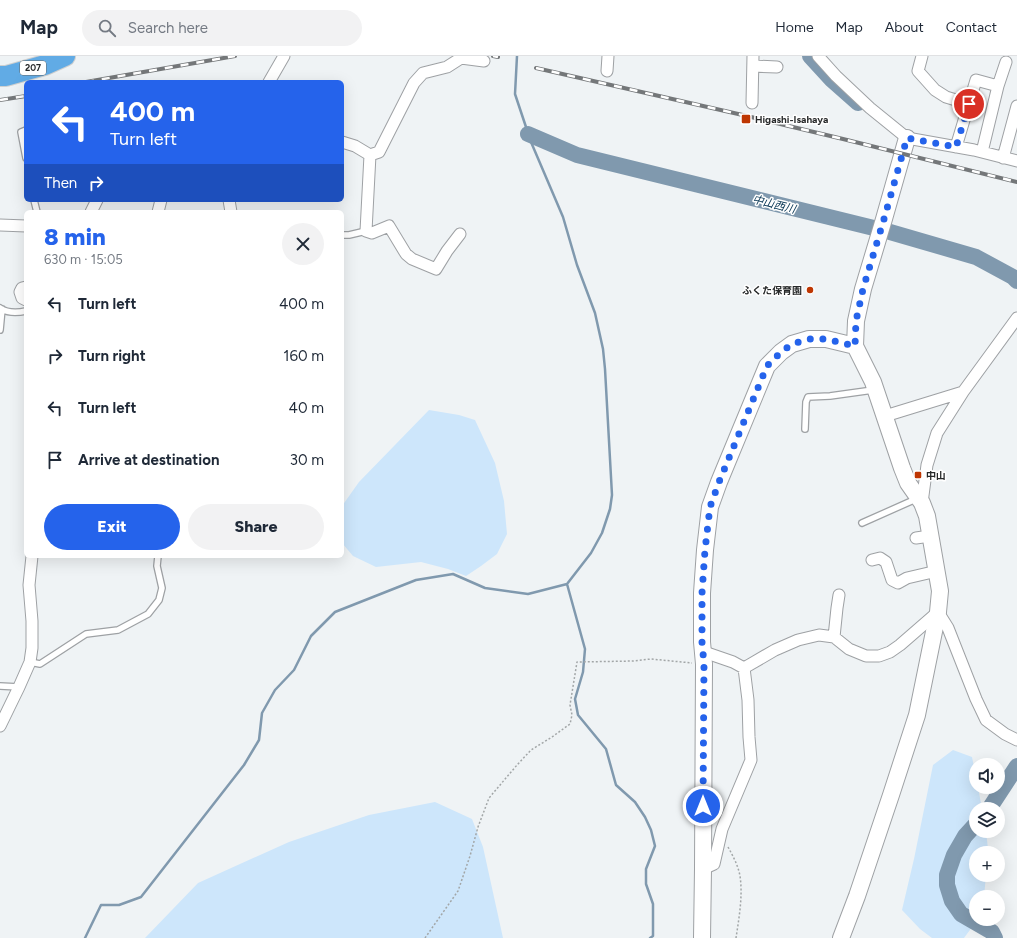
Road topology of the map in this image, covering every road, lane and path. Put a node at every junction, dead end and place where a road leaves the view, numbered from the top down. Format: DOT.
graph roads {
  1 [pos="65,56"];
  2 [pos="284,56"];
  3 [pos="608,56"];
  4 [pos="818,56"];
  5 [pos="922,56"];
  6 [pos="42,61"];
  7 [pos="484,61"];
  8 [pos="753,61"];
  9 [pos="1006,62"];
  10 [pos="777,67"];
  11 [pos="607,71"];
  12 [pos="0,76"];
  13 [pos="270,80"];
  14 [pos="998,86"];
  15 [pos="752,103"];
  16 [pos="969,104"];
  17 [pos="1017,106"];
  18 [pos="24,131"];
  19 [pos="907,138"];
  20 [pos="344,143"];
  21 [pos="956,147"];
  22 [pos="24,148"];
  23 [pos="982,152"];
  24 [pos="370,155"];
  25 [pos="1003,158"];
  26 [pos="1017,161"];
  27 [pos="0,225"];
  28 [pos="24,226"];
  29 [pos="366,231"];
  30 [pos="460,234"];
  31 [pos="344,235"];
  32 [pos="24,288"];
  33 [pos="24,299"];
  34 [pos="1,309"];
  35 [pos="24,311"];
  36 [pos="1017,318"];
  37 [pos="0,330"];
  38 [pos="855,346"];
  39 [pos="876,390"];
  40 [pos="963,392"];
  41 [pos="885,416"];
  42 [pos="805,430"];
  43 [pos="920,500"];
  44 [pos="862,523"];
  45 [pos="32,558"];
  46 [pos="158,558"];
  47 [pos="872,560"];
  48 [pos="937,571"];
  49 [pos="840,595"];
  50 [pos="938,612"];
  51 [pos="834,637"];
  52 [pos="704,658"];
  53 [pos="30,662"];
  54 [pos="744,668"];
  55 [pos="0,686"];
  56 [pos="19,687"];
  57 [pos="0,726"];
  58 [pos="1017,740"];
  59 [pos="722,829"];
  60 [pos="703,869"];
  61 [pos="425,938"];
  62 [pos="702,938"];
  63 [pos="736,938"];
  64 [pos="841,938"];
  1 -- 6 [label="highway, 207"];
  2 -- 13 [label="street"];
  3 -- 11 [label="street"];
  4 -- 19 [label="street"];
  5 -- 16 [label="street"];
  6 -- 12 [label="highway, 207"];
  7 -- 24 [label="street"];
  8 -- 10 [label="street"];
  8 -- 15 [label="street"];
  9 -- 14 [label="street"];
  14 -- 16 [label="street"];
  14 -- 23 [label="street"];
  16 -- 21 [label="street"];
  17 -- 25 [label="street"];
  18 -- 22 [label="lane"];
  19 -- 21 [label="street"];
  19 -- 38 [label="street"];
  20 -- 24 [label="street"];
  21 -- 23 [label="street"];
  23 -- 25 [label="street"];
  24 -- 29 [label="street"];
  25 -- 26 [label="street"];
  27 -- 28 [label="street"];
  29 -- 30 [label="street"];
  29 -- 31 [label="lane"];
  32 -- 33 [label="street"];
  34 -- 35 [label="lane"];
  34 -- 37 [label="lane"];
  36 -- 40 [label="street"];
  38 -- 39 [label="street"];
  38 -- 52 [label="street"];
  39 -- 41 [label="street"];
  39 -- 42 [label="lane"];
  40 -- 41 [label="street"];
  40 -- 43 [label="street"];
  41 -- 43 [label="street"];
  43 -- 44 [label="lane"];
  43 -- 48 [label="street"];
  45 -- 53 [label="street"];
  46 -- 53 [label="lane"];
  47 -- 48 [label="street"];
  48 -- 50 [label="street"];
  49 -- 51 [label="street"];
  50 -- 51 [label="street"];
  50 -- 58 [label="street"];
  50 -- 64 [label="street"];
  51 -- 54 [label="street"];
  52 -- 54 [label="street"];
  52 -- 60 [label="street"];
  52 -- 61 [label="path"];
  53 -- 56 [label="street"];
  54 -- 59 [label="street"];
  55 -- 56 [label="lane"];
  56 -- 57 [label="street"];
  59 -- 60 [label="street"];
  59 -- 63 [label="path"];
  60 -- 62 [label="street"];
}
